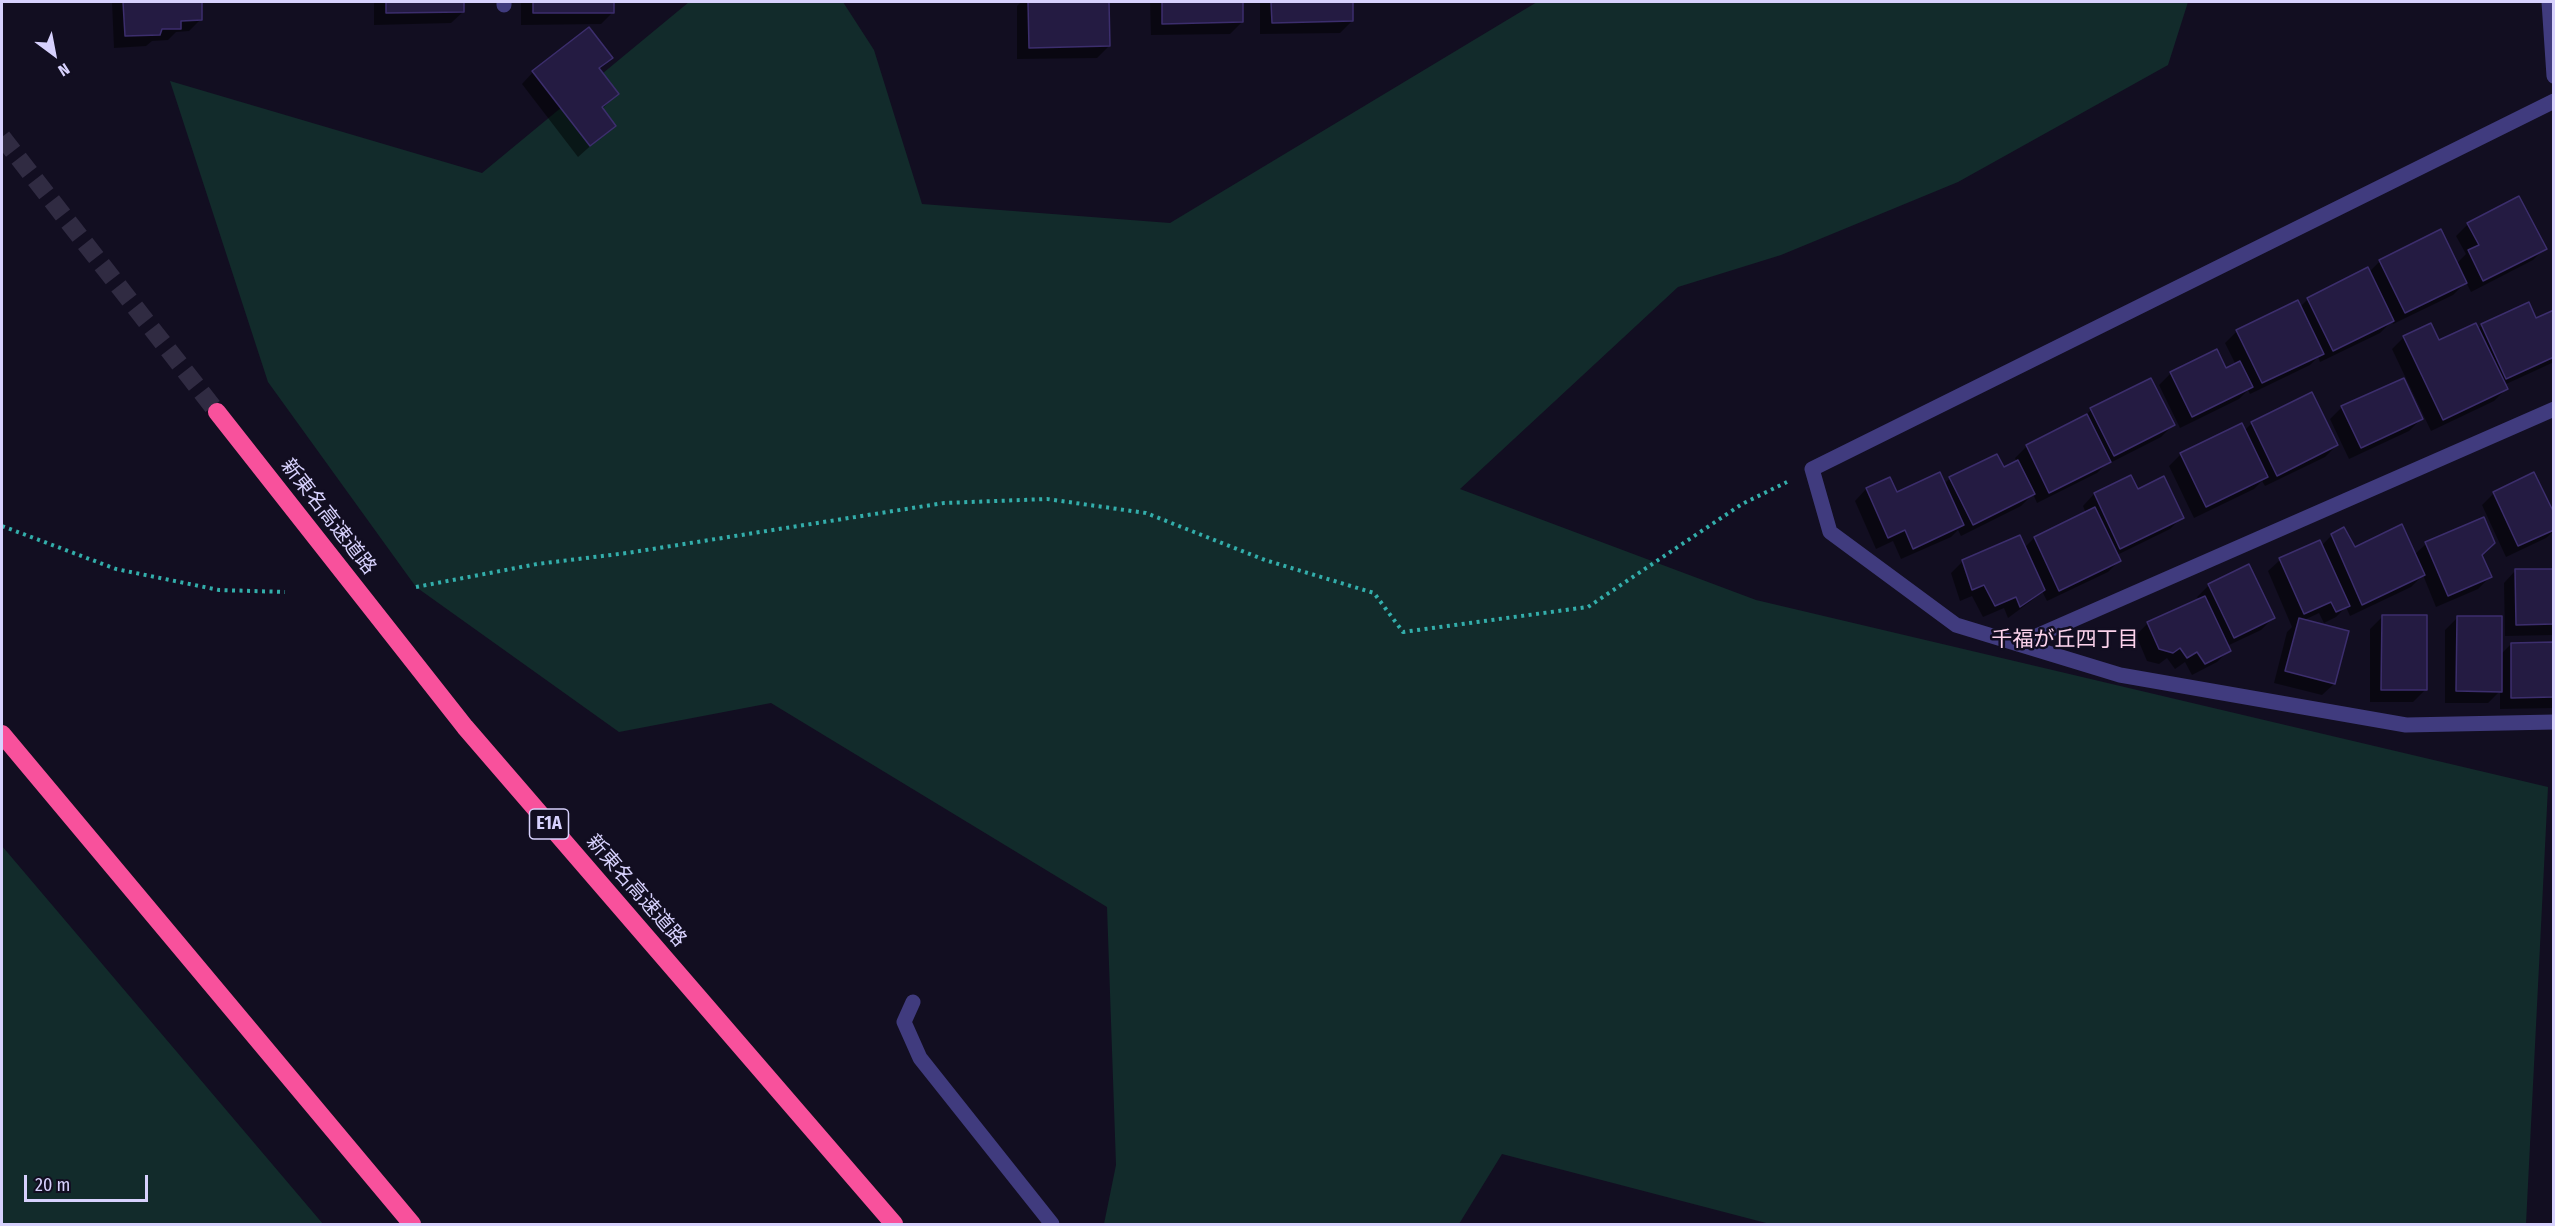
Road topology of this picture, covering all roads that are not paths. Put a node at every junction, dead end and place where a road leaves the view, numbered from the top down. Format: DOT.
graph roads {
  1 [pos="2549,2"];
  2 [pos="2553,76"];
  3 [pos="2553,101"];
  4 [pos="2553,409"];
  5 [pos="217,412"];
  6 [pos="2018,644"];
  7 [pos="2553,722"];
  8 [pos="2,734"];
  9 [pos="913,1002"];
  10 [pos="412,1224"];
  11 [pos="894,1224"];
  12 [pos="1052,1224"];
  1 -- 2 [label="street"];
  3 -- 6 [label="street"];
  4 -- 6 [label="street"];
  5 -- 11 [label="highway, 新東名高速道路 / E1A"];
  6 -- 7 [label="street"];
  8 -- 10 [label="highway"];
  9 -- 12 [label="street"];
}
